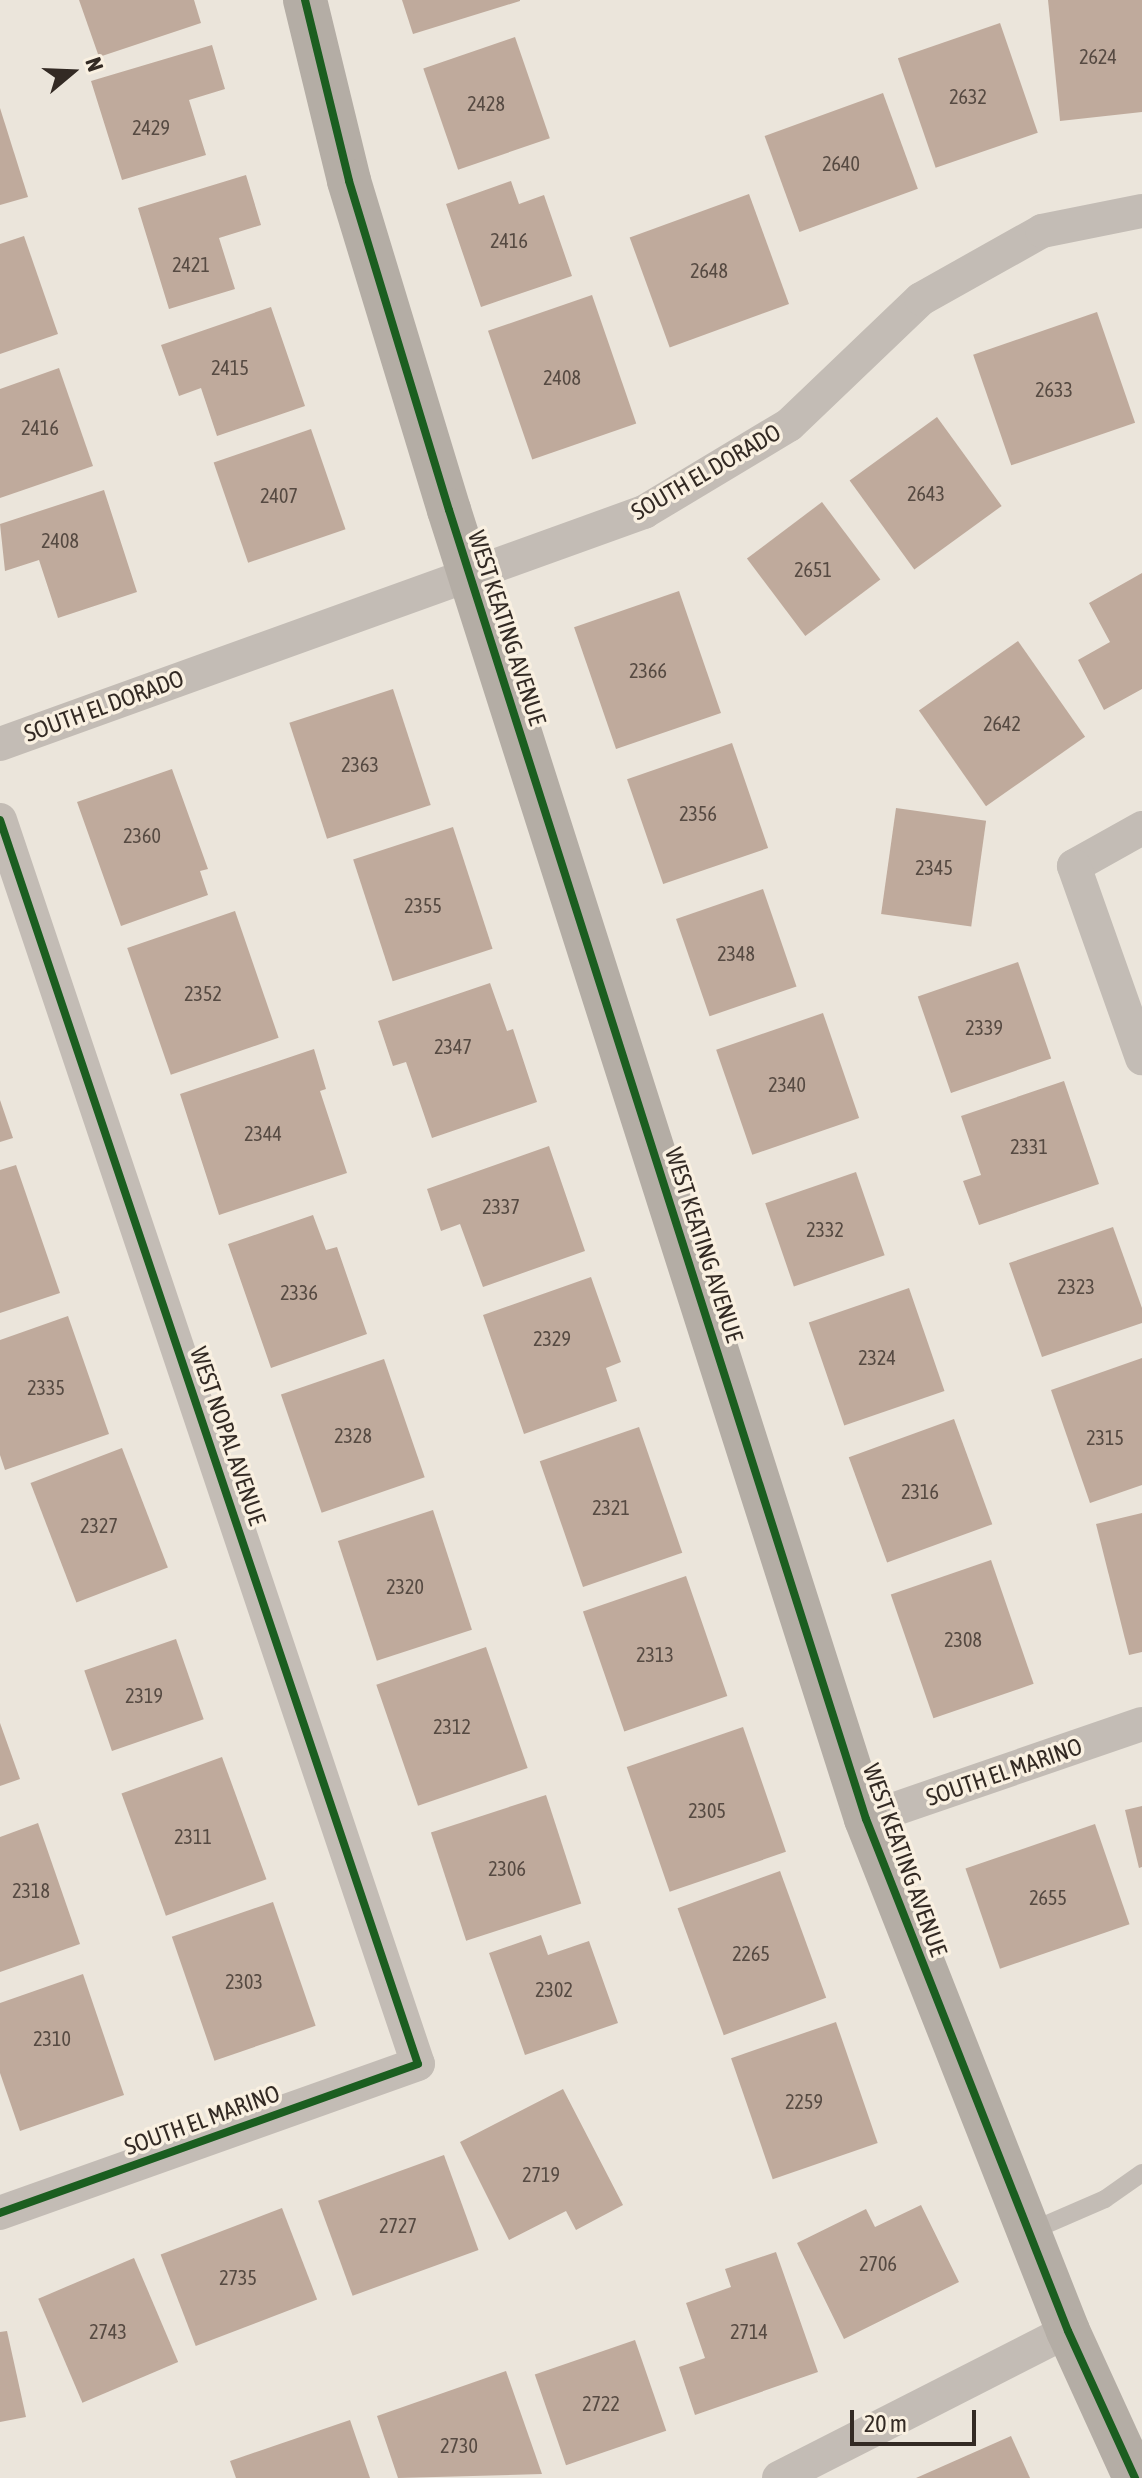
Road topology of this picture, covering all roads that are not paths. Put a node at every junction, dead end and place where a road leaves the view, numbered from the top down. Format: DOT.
graph roads {
  1 [pos="305,0"];
  2 [pos="1142,211"];
  3 [pos="468,573"];
  4 [pos="0,744"];
  5 [pos="0,820"];
  6 [pos="1142,828"];
  7 [pos="1142,1058"];
  8 [pos="1142,1724"];
  9 [pos="866,1819"];
  10 [pos="418,2064"];
  11 [pos="1142,2173"];
  12 [pos="0,2213"];
  13 [pos="1029,2232"];
  14 [pos="1068,2331"];
  15 [pos="779,2478"];
  16 [pos="1135,2478"];
  1 -- 3 [label="street, WEST KEATING AVENUE"];
  2 -- 3 [label="street, SOUTH EL DORADO"];
  3 -- 4 [label="street, SOUTH EL DORADO"];
  3 -- 9 [label="street, WEST KEATING AVENUE"];
  5 -- 10 [label="street, WEST NOPAL AVENUE"];
  6 -- 7 [label="street"];
  8 -- 9 [label="street, SOUTH EL MARINO"];
  9 -- 13 [label="street, WEST KEATING AVENUE"];
  10 -- 12 [label="street, SOUTH EL MARINO"];
  11 -- 13 [label="lane"];
  13 -- 14 [label="street, WEST KEATING AVENUE"];
  14 -- 15 [label="street"];
  14 -- 16 [label="street, WEST KEATING AVENUE"];
}
